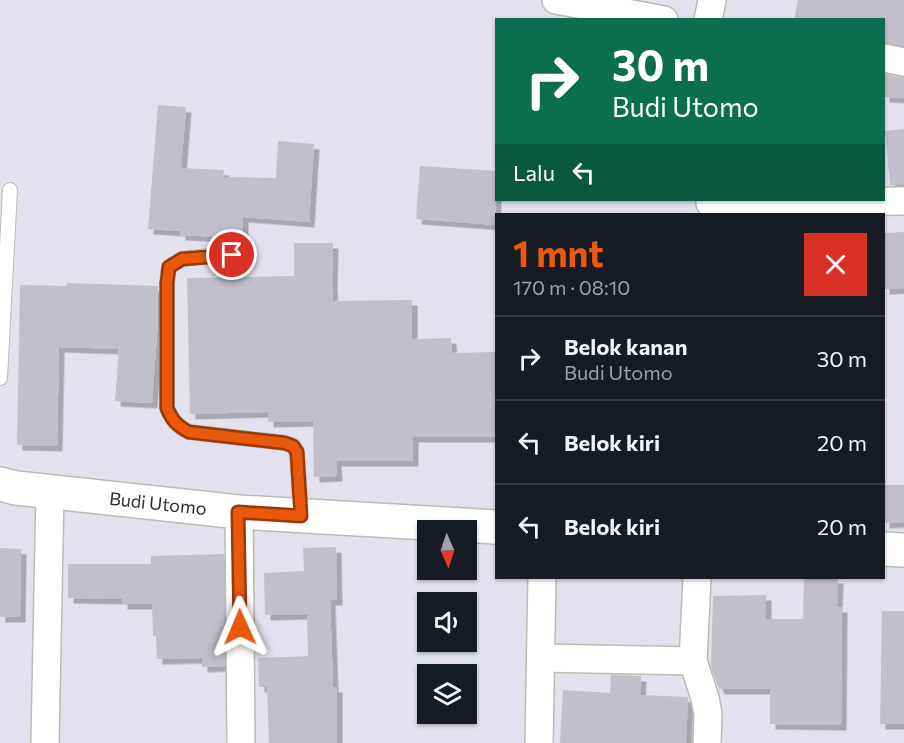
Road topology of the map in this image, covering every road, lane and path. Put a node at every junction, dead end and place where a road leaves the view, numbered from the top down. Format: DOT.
graph roads {
  1 [pos="556,0"];
  2 [pos="712,0"];
  3 [pos="653,18"];
  4 [pos="708,18"];
  5 [pos="885,58"];
  6 [pos="904,62"];
  7 [pos="10,190"];
  8 [pos="904,201"];
  9 [pos="710,206"];
  10 [pos="232,255"];
  11 [pos="0,378"];
  12 [pos="0,484"];
  13 [pos="50,492"];
  14 [pos="238,512"];
  15 [pos="301,516"];
  16 [pos="495,527"];
  17 [pos="885,549"];
  18 [pos="904,550"];
  19 [pos="542,579"];
  20 [pos="697,579"];
  21 [pos="541,658"];
  22 [pos="693,661"];
  23 [pos="45,743"];
  24 [pos="240,743"];
  25 [pos="539,743"];
  26 [pos="707,743"];
  1 -- 3 [label="street"];
  2 -- 4 [label="street"];
  5 -- 6 [label="street"];
  7 -- 11 [label="lane"];
  8 -- 9 [label="street"];
  10 -- 15 [label="lane"];
  12 -- 13 [label="street, Budi Utomo"];
  13 -- 14 [label="street, Budi Utomo"];
  13 -- 23 [label="street"];
  14 -- 15 [label="street, Budi Utomo"];
  14 -- 24 [label="street"];
  15 -- 16 [label="street, Budi Utomo"];
  17 -- 18 [label="street"];
  19 -- 21 [label="street"];
  20 -- 22 [label="street"];
  21 -- 22 [label="street"];
  21 -- 25 [label="street"];
  22 -- 26 [label="street"];
}
